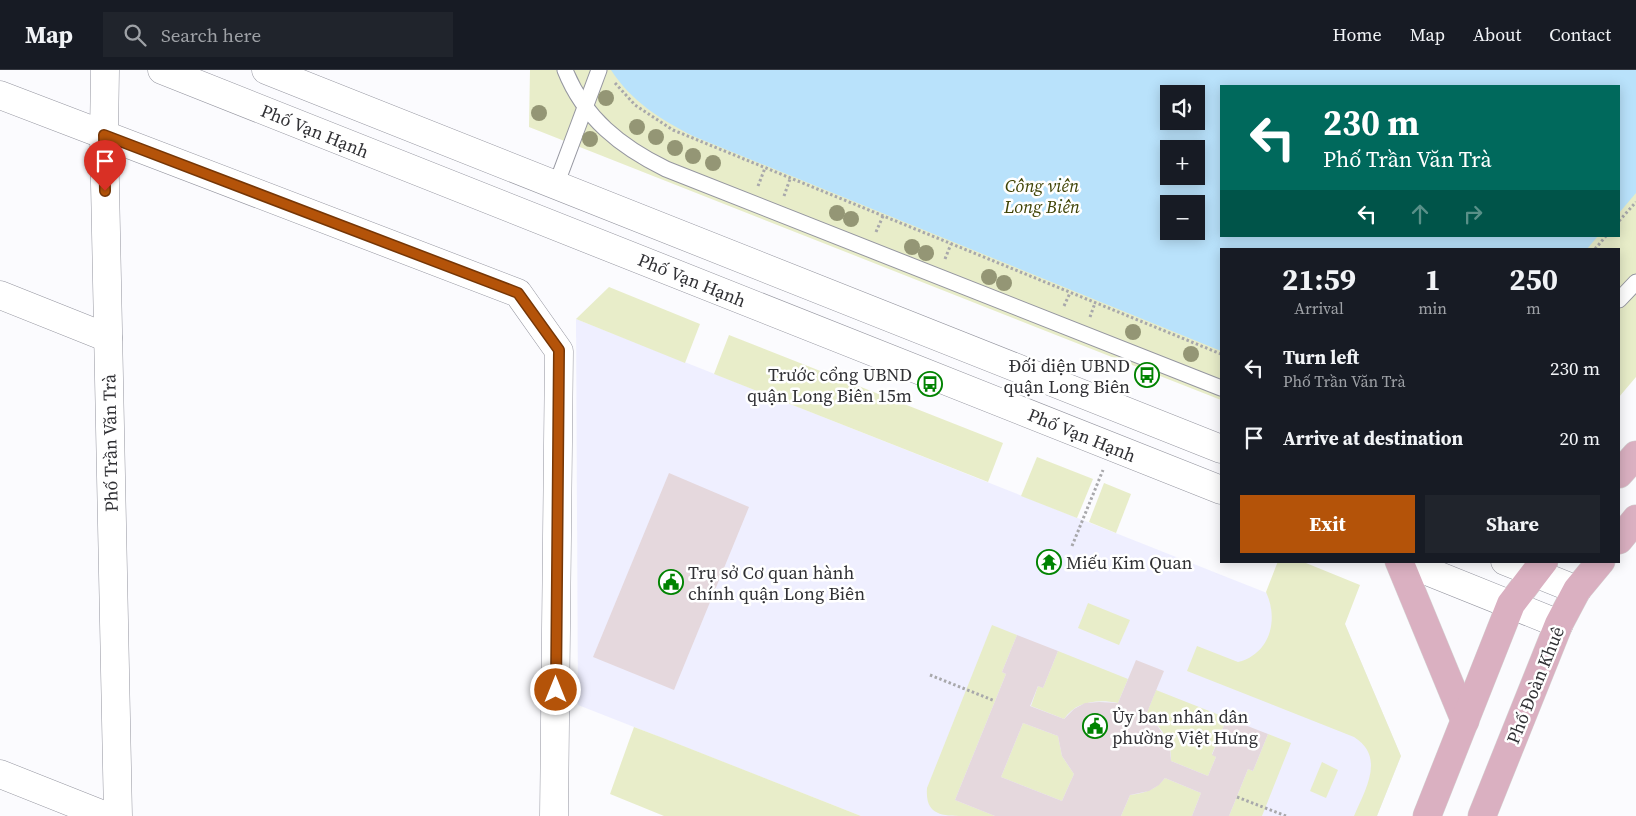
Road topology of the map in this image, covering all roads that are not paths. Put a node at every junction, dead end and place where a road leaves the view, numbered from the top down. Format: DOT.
graph roads {
  1 [pos="105,70"];
  2 [pos="162,70"];
  3 [pos="266,70"];
  4 [pos="565,70"];
  5 [pos="605,74"];
  6 [pos="0,95"];
  7 [pos="586,107"];
  8 [pos="104,135"];
  9 [pos="556,185"];
  10 [pos="1636,282"];
  11 [pos="0,295"];
  12 [pos="1620,299"];
  13 [pos="108,338"];
  14 [pos="1220,388"];
  15 [pos="1220,449"];
  16 [pos="1220,490"];
  17 [pos="1636,519"];
  18 [pos="1620,539"];
  19 [pos="1401,563"];
  20 [pos="1405,563"];
  21 [pos="1516,563"];
  22 [pos="1599,563"];
  23 [pos="1539,567"];
  24 [pos="1577,590"];
  25 [pos="1511,604"];
  26 [pos="1559,624"];
  27 [pos="1464,721"];
  28 [pos="0,774"];
  29 [pos="106,816"];
  30 [pos="118,816"];
  31 [pos="554,816"];
  32 [pos="1427,816"];
  33 [pos="1482,816"];
  1 -- 8 [label="street, Phố Trần Văn Trà"];
  2 -- 16 [label="street, Phố Vạn Hạnh"];
  3 -- 9 [label="street"];
  4 -- 7 [label="lane"];
  5 -- 7 [label="lane"];
  6 -- 8 [label="street"];
  7 -- 9 [label="lane"];
  7 -- 14 [label="lane"];
  8 -- 13 [label="street, Phố Trần Văn Trà"];
  8 -- 31 [label="street"];
  9 -- 15 [label="street"];
  10 -- 12 [label="lane"];
  11 -- 13 [label="street"];
  13 -- 30 [label="street, Phố Trần Văn Trà"];
  17 -- 18 [label="main road"];
  19 -- 27 [label="main road"];
  20 -- 25 [label="street"];
  21 -- 23 [label="street"];
  22 -- 24 [label="main road, Phố Đoàn Khuê"];
  23 -- 24 [label="street"];
  23 -- 25 [label="main road"];
  24 -- 26 [label="main road, Phố Đoàn Khuê"];
  25 -- 26 [label="street"];
  25 -- 27 [label="main road"];
  26 -- 33 [label="main road, Phố Đoàn Khuê"];
  27 -- 32 [label="main road"];
  28 -- 29 [label="street"];
}
